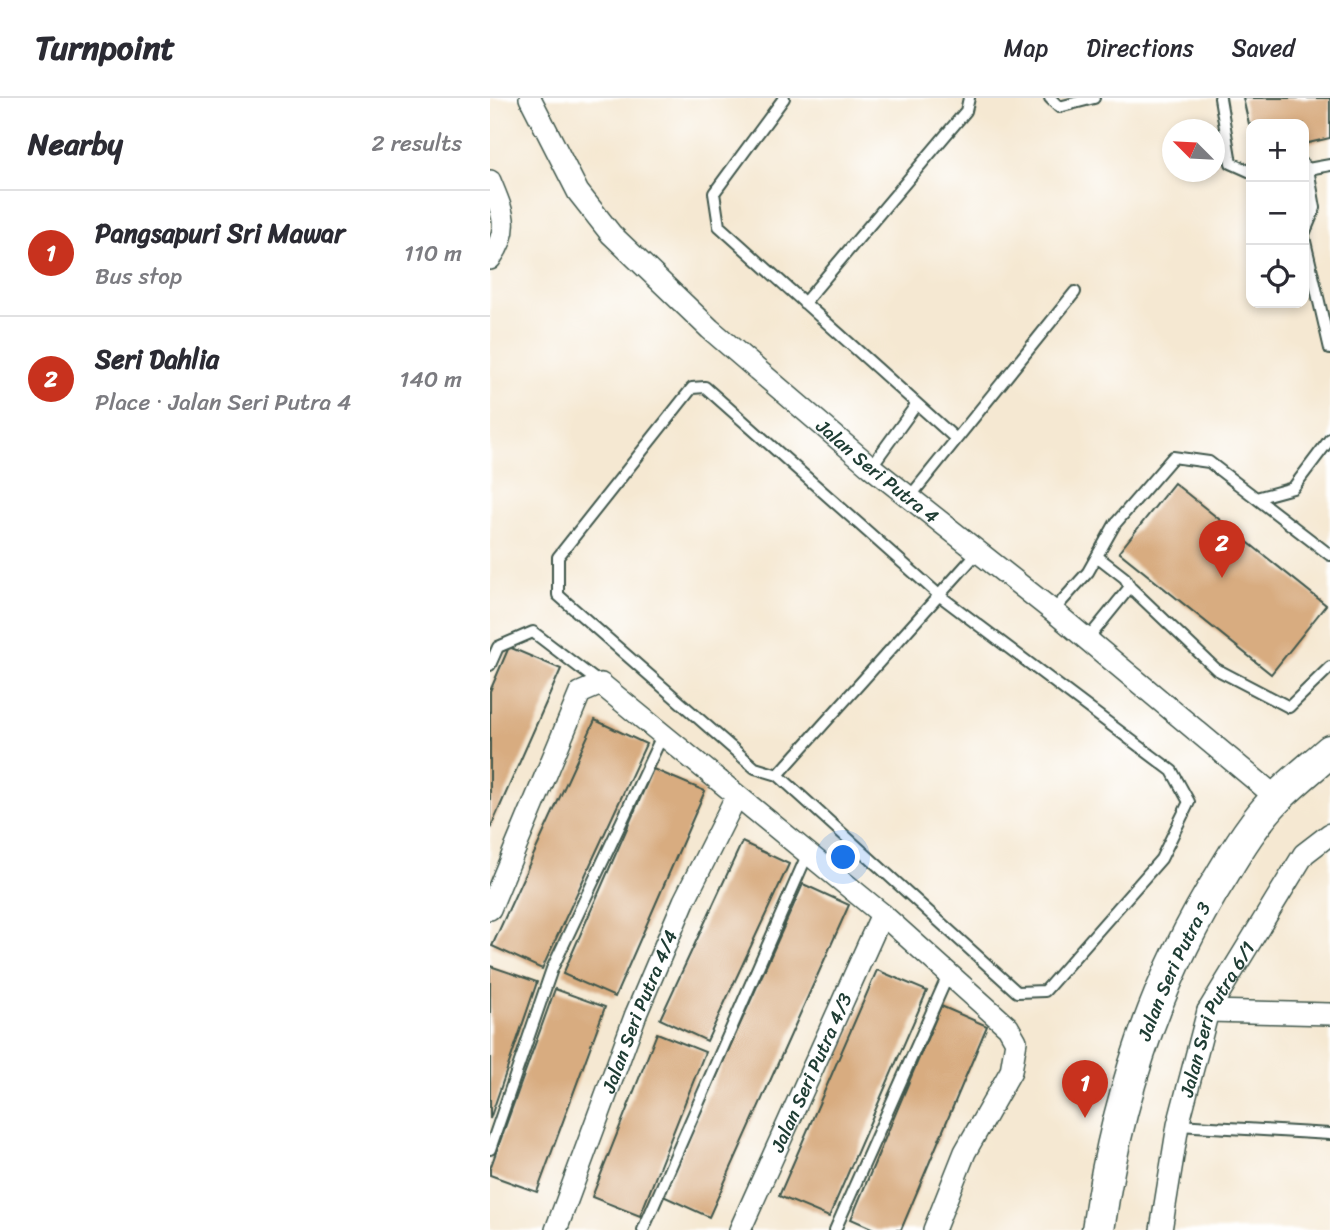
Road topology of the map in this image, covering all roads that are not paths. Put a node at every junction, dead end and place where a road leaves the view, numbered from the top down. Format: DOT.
graph roads {
  1 [pos="530,98"];
  2 [pos="784,98"];
  3 [pos="969,98"];
  4 [pos="1050,98"];
  5 [pos="1094,98"];
  6 [pos="1220,98"];
  7 [pos="1330,164"];
  8 [pos="1309,167"];
  9 [pos="1246,170"];
  10 [pos="490,181"];
  11 [pos="1309,181"];
  12 [pos="1309,223"];
  13 [pos="1306,245"];
  14 [pos="490,259"];
  15 [pos="1075,292"];
  16 [pos="804,303"];
  17 [pos="1330,349"];
  18 [pos="916,405"];
  19 [pos="955,438"];
  20 [pos="1330,439"];
  21 [pos="871,467"];
  22 [pos="909,498"];
  23 [pos="1256,498"];
  24 [pos="977,553"];
  25 [pos="1330,555"];
  26 [pos="1098,557"];
  27 [pos="1130,587"];
  28 [pos="940,596"];
  29 [pos="1053,611"];
  30 [pos="1087,640"];
  31 [pos="490,665"];
  32 [pos="1330,667"];
  33 [pos="601,684"];
  34 [pos="662,736"];
  35 [pos="1330,751"];
  36 [pos="778,775"];
  37 [pos="736,797"];
  38 [pos="1277,798"];
  39 [pos="1330,834"];
  40 [pos="808,853"];
  41 [pos="490,909"];
  42 [pos="882,914"];
  43 [pos="950,972"];
  44 [pos="1208,1012"];
  45 [pos="1330,1014"];
  46 [pos="1178,1125"];
  47 [pos="1330,1134"];
  48 [pos="490,1149"];
  49 [pos="556,1230"];
  50 [pos="643,1230"];
  51 [pos="740,1230"];
  52 [pos="835,1230"];
  53 [pos="934,1230"];
  54 [pos="1098,1230"];
  55 [pos="1161,1230"];
  1 -- 21 [label="street, Jalan Seri Putra 4"];
  2 -- 16 [label="lane"];
  3 -- 16 [label="lane"];
  4 -- 5 [label="lane"];
  6 -- 9 [label="lane"];
  7 -- 8 [label="lane"];
  10 -- 14 [label="street"];
  11 -- 12 [label="lane"];
  13 -- 17 [label="lane"];
  15 -- 19 [label="lane"];
  16 -- 18 [label="lane"];
  18 -- 19 [label="lane"];
  18 -- 21 [label="lane"];
  19 -- 22 [label="lane"];
  20 -- 23 [label="lane"];
  21 -- 22 [label="street, Jalan Seri Putra 4"];
  22 -- 24 [label="street, Jalan Seri Putra 4"];
  23 -- 25 [label="lane"];
  23 -- 26 [label="lane"];
  24 -- 28 [label="lane"];
  24 -- 29 [label="street, Jalan Seri Putra 4"];
  26 -- 27 [label="lane"];
  26 -- 29 [label="lane"];
  27 -- 30 [label="lane"];
  27 -- 32 [label="lane"];
  28 -- 36 [label="lane"];
  28 -- 36 [label="lane"];
  28 -- 36 [label="lane"];
  29 -- 30 [label="street, Jalan Seri Putra 4"];
  30 -- 38 [label="street, Jalan Seri Putra 4"];
  31 -- 33 [label="lane"];
  33 -- 34 [label="street"];
  33 -- 41 [label="street"];
  34 -- 37 [label="street"];
  34 -- 48 [label="lane"];
  35 -- 38 [label="street, Jalan Seri Putra 3"];
  37 -- 40 [label="street"];
  37 -- 49 [label="street, Jalan Seri Putra 4/4"];
  38 -- 54 [label="street, Jalan Seri Putra 3"];
  39 -- 44 [label="street, Jalan Seri Putra 6/1"];
  40 -- 42 [label="street"];
  40 -- 50 [label="lane"];
  42 -- 43 [label="street"];
  42 -- 51 [label="street, Jalan Seri Putra 4/3"];
  43 -- 52 [label="lane"];
  43 -- 53 [label="street"];
  44 -- 45 [label="street"];
  44 -- 46 [label="street, Jalan Seri Putra 6/1"];
  46 -- 47 [label="lane"];
  46 -- 55 [label="street, Jalan Seri Putra 6/1"];
}
